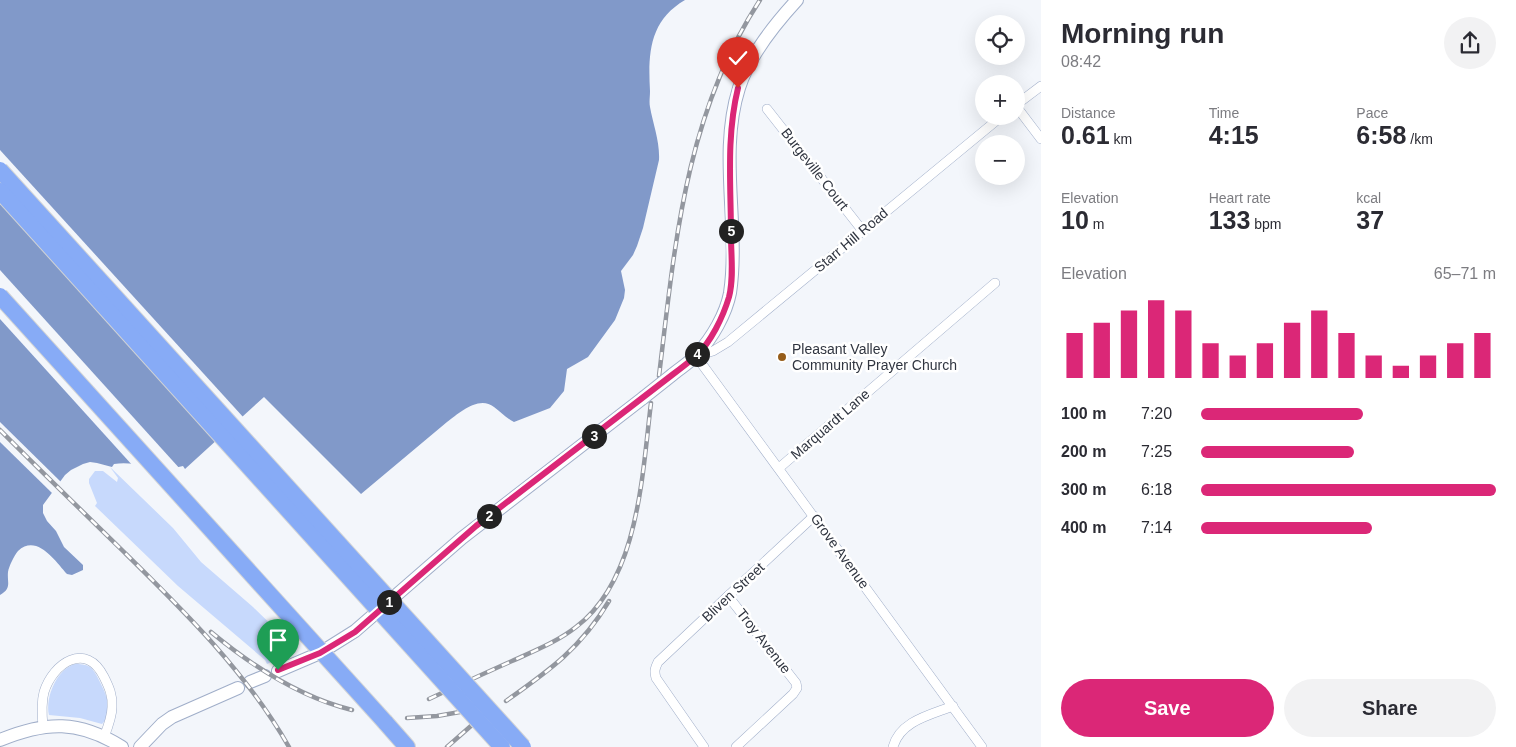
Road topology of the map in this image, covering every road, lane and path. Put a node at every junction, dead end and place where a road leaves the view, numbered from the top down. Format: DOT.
graph roads {
  1 [pos="797,0"];
  2 [pos="1041,86"];
  3 [pos="1025,99"];
  4 [pos="768,109"];
  5 [pos="1025,118"];
  6 [pos="991,125"];
  7 [pos="1041,138"];
  8 [pos="0,170"];
  9 [pos="0,191"];
  10 [pos="862,230"];
  11 [pos="995,283"];
  12 [pos="0,296"];
  13 [pos="696,356"];
  14 [pos="779,468"];
  15 [pos="814,516"];
  16 [pos="728,596"];
  17 [pos="278,670"];
  18 [pos="265,676"];
  19 [pos="953,706"];
  20 [pos="385,722"];
  21 [pos="43,727"];
  22 [pos="104,737"];
  23 [pos="0,740"];
  24 [pos="122,747"];
  25 [pos="140,747"];
  26 [pos="403,747"];
  27 [pos="407,747"];
  28 [pos="502,747"];
  29 [pos="523,747"];
  30 [pos="704,747"];
  31 [pos="736,747"];
  32 [pos="893,747"];
  33 [pos="982,747"];
  1 -- 13 [label="street"];
  2 -- 3 [label="street"];
  4 -- 10 [label="street, Burgeville Court"];
  5 -- 7 [label="street"];
  6 -- 10 [label="street, Starr Hill Road"];
  8 -- 29 [label="highway, bridge"];
  9 -- 28 [label="highway, bridge"];
  10 -- 13 [label="street, Starr Hill Road"];
  11 -- 14 [label="street, Marquardt Lane"];
  12 -- 20 [label="highway, bridge"];
  13 -- 14 [label="street, Grove Avenue"];
  13 -- 17 [label="street, bridge"];
  14 -- 15 [label="street, Grove Avenue"];
  15 -- 16 [label="street, Bliven Street"];
  15 -- 19 [label="street, Grove Avenue"];
  16 -- 30 [label="street, Bliven Street"];
  16 -- 31 [label="street, Troy Avenue"];
  18 -- 25 [label="street"];
  19 -- 32 [label="street"];
  19 -- 33 [label="street, Grove Avenue"];
  20 -- 26 [label="highway"];
  20 -- 27 [label="highway"];
  21 -- 22 [label="street"];
  21 -- 22 [label="street"];
  21 -- 23 [label="street"];
  22 -- 24 [label="street"];
}
